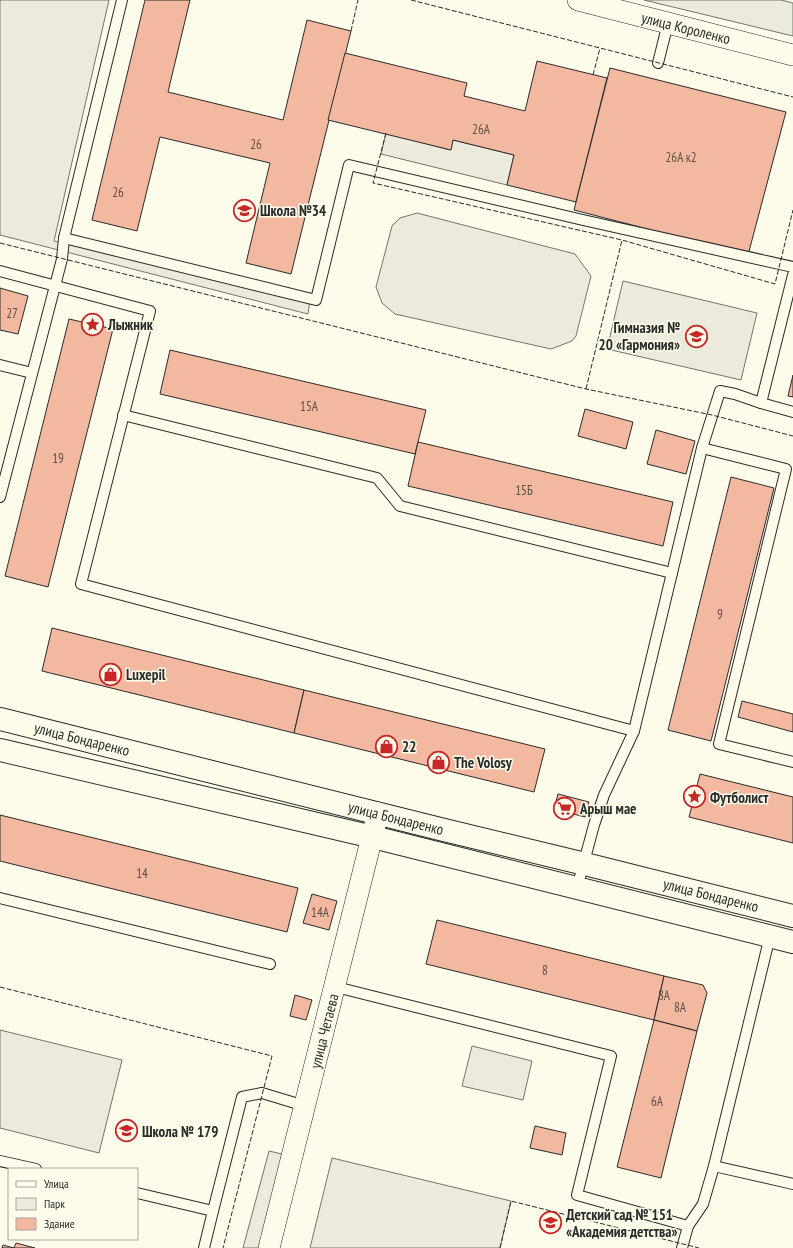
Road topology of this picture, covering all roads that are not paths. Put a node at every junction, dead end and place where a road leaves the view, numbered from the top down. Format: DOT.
graph roads {
  1 [pos="122,0"];
  2 [pos="578,0"];
  3 [pos="668,23"];
  4 [pos="793,55"];
  5 [pos="658,63"];
  6 [pos="64,238"];
  7 [pos="793,267"];
  8 [pos="0,271"];
  9 [pos="793,275"];
  10 [pos="54,286"];
  11 [pos="0,365"];
  12 [pos="32,373"];
  13 [pos="761,403"];
  14 [pos="793,412"];
  15 [pos="123,415"];
  16 [pos="702,448"];
  17 [pos="790,470"];
  18 [pos="0,497"];
  19 [pos="672,573"];
  20 [pos="0,719"];
  21 [pos="634,731"];
  22 [pos="0,750"];
  23 [pos="793,762"];
  24 [pos="378,813"];
  25 [pos="373,837"];
  26 [pos="585,864"];
  27 [pos="578,888"];
  28 [pos="0,898"];
  29 [pos="793,916"];
  30 [pos="770,936"];
  31 [pos="793,942"];
  32 [pos="270,964"];
  33 [pos="336,986"];
  34 [pos="305,1106"];
  35 [pos="0,1161"];
  36 [pos="714,1166"];
  37 [pos="32,1168"];
  38 [pos="793,1184"];
  39 [pos="138,1193"];
  40 [pos="213,1211"];
  41 [pos="688,1226"];
  42 [pos="204,1248"];
  43 [pos="269,1248"];
  44 [pos="682,1248"];
  1 -- 6 [label="lane"];
  2 -- 3 [label="street, улица Короленко"];
  3 -- 4 [label="street, улица Короленко"];
  3 -- 5 [label="lane"];
  6 -- 7 [label="lane"];
  6 -- 10 [label="lane"];
  8 -- 10 [label="lane"];
  9 -- 13 [label="lane"];
  10 -- 12 [label="lane"];
  10 -- 15 [label="lane"];
  11 -- 12 [label="lane"];
  12 -- 18 [label="lane"];
  13 -- 14 [label="lane"];
  13 -- 16 [label="lane"];
  15 -- 19 [label="lane"];
  15 -- 21 [label="lane"];
  16 -- 17 [label="lane"];
  16 -- 19 [label="lane"];
  17 -- 23 [label="lane"];
  19 -- 21 [label="lane"];
  20 -- 24 [label="street, улица Бондаренко"];
  21 -- 26 [label="lane"];
  22 -- 25 [label="street, улица Бондаренко"];
  24 -- 25 [label="street, улица Четаева"];
  24 -- 26 [label="street, улица Бондаренко"];
  25 -- 27 [label="street, улица Бондаренко"];
  25 -- 33 [label="street, улица Четаева"];
  26 -- 27 [label="lane"];
  26 -- 29 [label="street, улица Бондаренко"];
  27 -- 30 [label="street, улица Бондаренко"];
  28 -- 32 [label="lane"];
  30 -- 31 [label="street, улица Бондаренко"];
  30 -- 36 [label="lane"];
  33 -- 34 [label="street, улица Четаева"];
  33 -- 41 [label="lane"];
  34 -- 40 [label="lane"];
  34 -- 43 [label="street, улица Четаева"];
  35 -- 37 [label="lane"];
  36 -- 38 [label="lane"];
  36 -- 41 [label="lane"];
  39 -- 40 [label="lane"];
  40 -- 42 [label="lane"];
  41 -- 44 [label="lane"];
}
